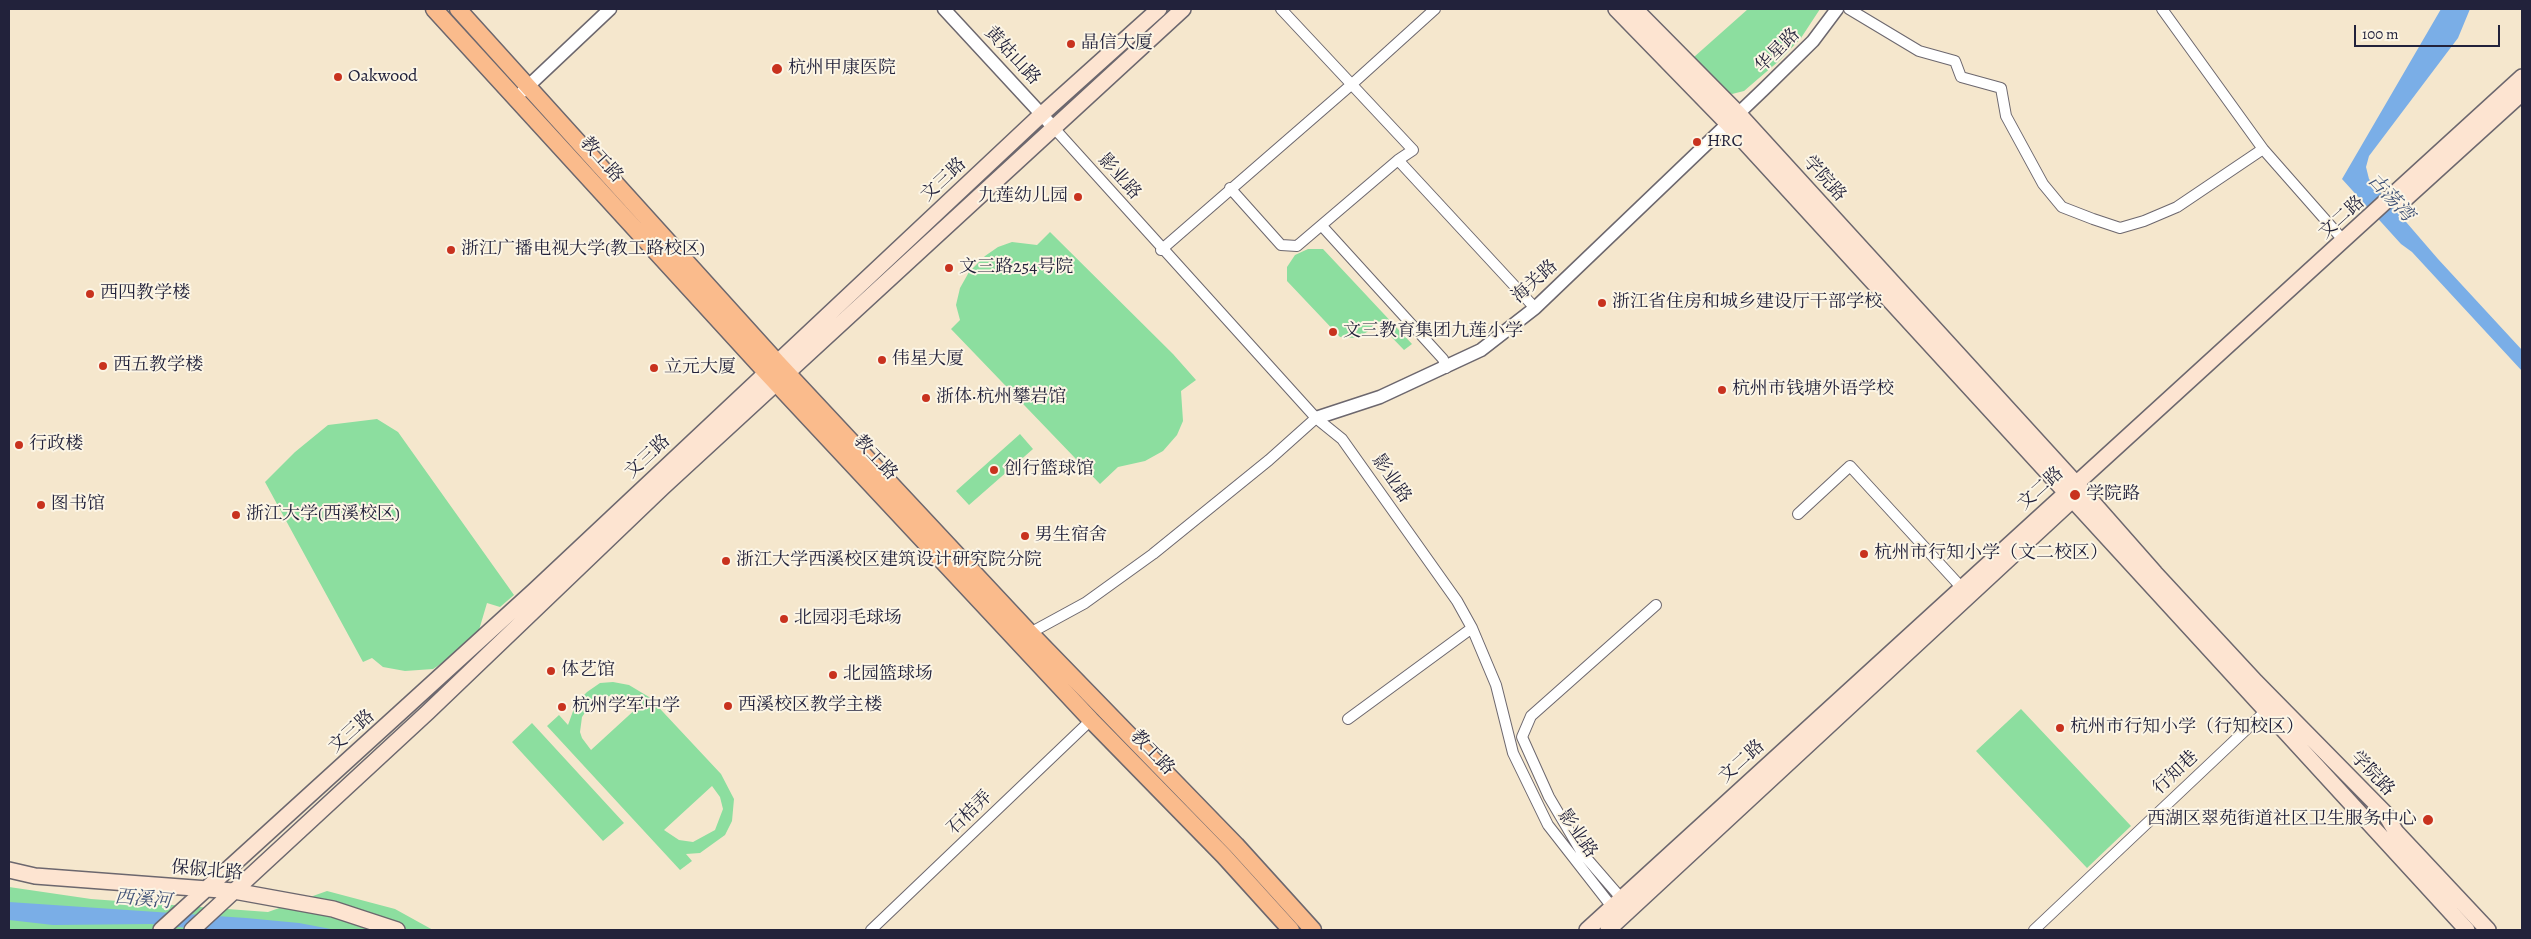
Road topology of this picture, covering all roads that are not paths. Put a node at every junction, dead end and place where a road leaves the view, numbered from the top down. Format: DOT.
graph roads {
  1 [pos="434,9"];
  2 [pos="458,9"];
  3 [pos="610,9"];
  4 [pos="944,9"];
  5 [pos="1159,9"];
  6 [pos="1183,9"];
  7 [pos="1281,9"];
  8 [pos="1435,9"];
  9 [pos="1616,9"];
  10 [pos="1635,9"];
  11 [pos="1837,9"];
  12 [pos="1849,9"];
  13 [pos="2162,9"];
  14 [pos="2522,77"];
  15 [pos="528,85"];
  16 [pos="1351,85"];
  17 [pos="2522,93"];
  18 [pos="516,97"];
  19 [pos="1738,113"];
  20 [pos="1042,114"];
  21 [pos="1727,123"];
  22 [pos="1054,128"];
  23 [pos="2263,148"];
  24 [pos="1398,160"];
  25 [pos="1230,188"];
  26 [pos="2395,201"];
  27 [pos="2373,221"];
  28 [pos="1322,226"];
  29 [pos="2344,241"];
  30 [pos="1162,250"];
  31 [pos="1535,308"];
  32 [pos="1446,368"];
  33 [pos="777,373"];
  34 [pos="1316,418"];
  35 [pos="2074,491"];
  36 [pos="1798,514"];
  37 [pos="1961,587"];
  38 [pos="1656,605"];
  39 [pos="1472,628"];
  40 [pos="1030,634"];
  41 [pos="2271,707"];
  42 [pos="1348,719"];
  43 [pos="1091,720"];
  44 [pos="9,870"];
  45 [pos="208,889"];
  46 [pos="234,891"];
  47 [pos="1616,902"];
  48 [pos="161,930"];
  49 [pos="192,930"];
  50 [pos="398,930"];
  51 [pos="871,930"];
  52 [pos="1291,930"];
  53 [pos="1313,930"];
  54 [pos="1587,930"];
  55 [pos="1608,930"];
  56 [pos="2034,930"];
  57 [pos="2467,930"];
  58 [pos="2488,930"];
  1 -- 18 [label="main road, 教工路"];
  2 -- 15 [label="main road, 教工路"];
  3 -- 15 [label="street"];
  4 -- 20 [label="street, 黄姑山路"];
  5 -- 20 [label="main road, 文三路"];
  6 -- 22 [label="main road, 文三路"];
  7 -- 16 [label="street"];
  8 -- 16 [label="street"];
  9 -- 21 [label="main road, 学院路"];
  10 -- 19 [label="main road, 学院路"];
  11 -- 19 [label="street, 华星路"];
  12 -- 23 [label="street"];
  13 -- 23 [label="street"];
  14 -- 26 [label="main road, 文二路"];
  15 -- 18 [label="street"];
  15 -- 33 [label="main road, 教工路"];
  16 -- 24 [label="street"];
  16 -- 25 [label="street"];
  17 -- 26 [label="main road, 文二路"];
  18 -- 33 [label="main road, 教工路"];
  19 -- 21 [label="street, 海关路"];
  19 -- 35 [label="main road, 学院路"];
  20 -- 22 [label="street, 黄姑山路"];
  20 -- 33 [label="main road, 文三路"];
  21 -- 31 [label="street, 海关路"];
  21 -- 35 [label="main road, 学院路"];
  22 -- 30 [label="street, 影业路"];
  22 -- 33 [label="main road, 文三路"];
  23 -- 29 [label="street"];
  24 -- 28 [label="street"];
  24 -- 31 [label="street"];
  25 -- 28 [label="street"];
  25 -- 30 [label="street"];
  26 -- 27 [label="main road, 文二路"];
  27 -- 29 [label="main road, 文二路"];
  27 -- 35 [label="main road, 文二路"];
  28 -- 32 [label="street"];
  29 -- 35 [label="main road, 文二路"];
  30 -- 34 [label="street, 影业路"];
  31 -- 32 [label="street, 海关路"];
  32 -- 34 [label="street, 海关路"];
  33 -- 40 [label="main road, 教工路"];
  33 -- 43 [label="main road, 教工路"];
  33 -- 45 [label="main road, 文三路"];
  33 -- 46 [label="main road, 文三路"];
  34 -- 39 [label="street, 影业路"];
  34 -- 40 [label="street"];
  35 -- 37 [label="main road, 文二路"];
  35 -- 41 [label="main road, 学院路"];
  35 -- 55 [label="main road, 文二路"];
  36 -- 37 [label="street"];
  37 -- 47 [label="main road, 文二路"];
  38 -- 47 [label="street"];
  39 -- 42 [label="street"];
  39 -- 47 [label="street, 影业路"];
  40 -- 53 [label="main road, 教工路"];
  41 -- 56 [label="street, 行知巷"];
  41 -- 57 [label="main road, 学院路"];
  41 -- 58 [label="main road, 学院路"];
  43 -- 51 [label="street, 石桔弄"];
  43 -- 52 [label="main road, 教工路"];
  44 -- 45 [label="main road, 保俶北路"];
  45 -- 46 [label="main road, 保俶北路"];
  45 -- 48 [label="main road, 文三路"];
  46 -- 49 [label="main road, 文三路"];
  46 -- 50 [label="main road, 保俶北路"];
  47 -- 54 [label="main road, 文二路"];
}
